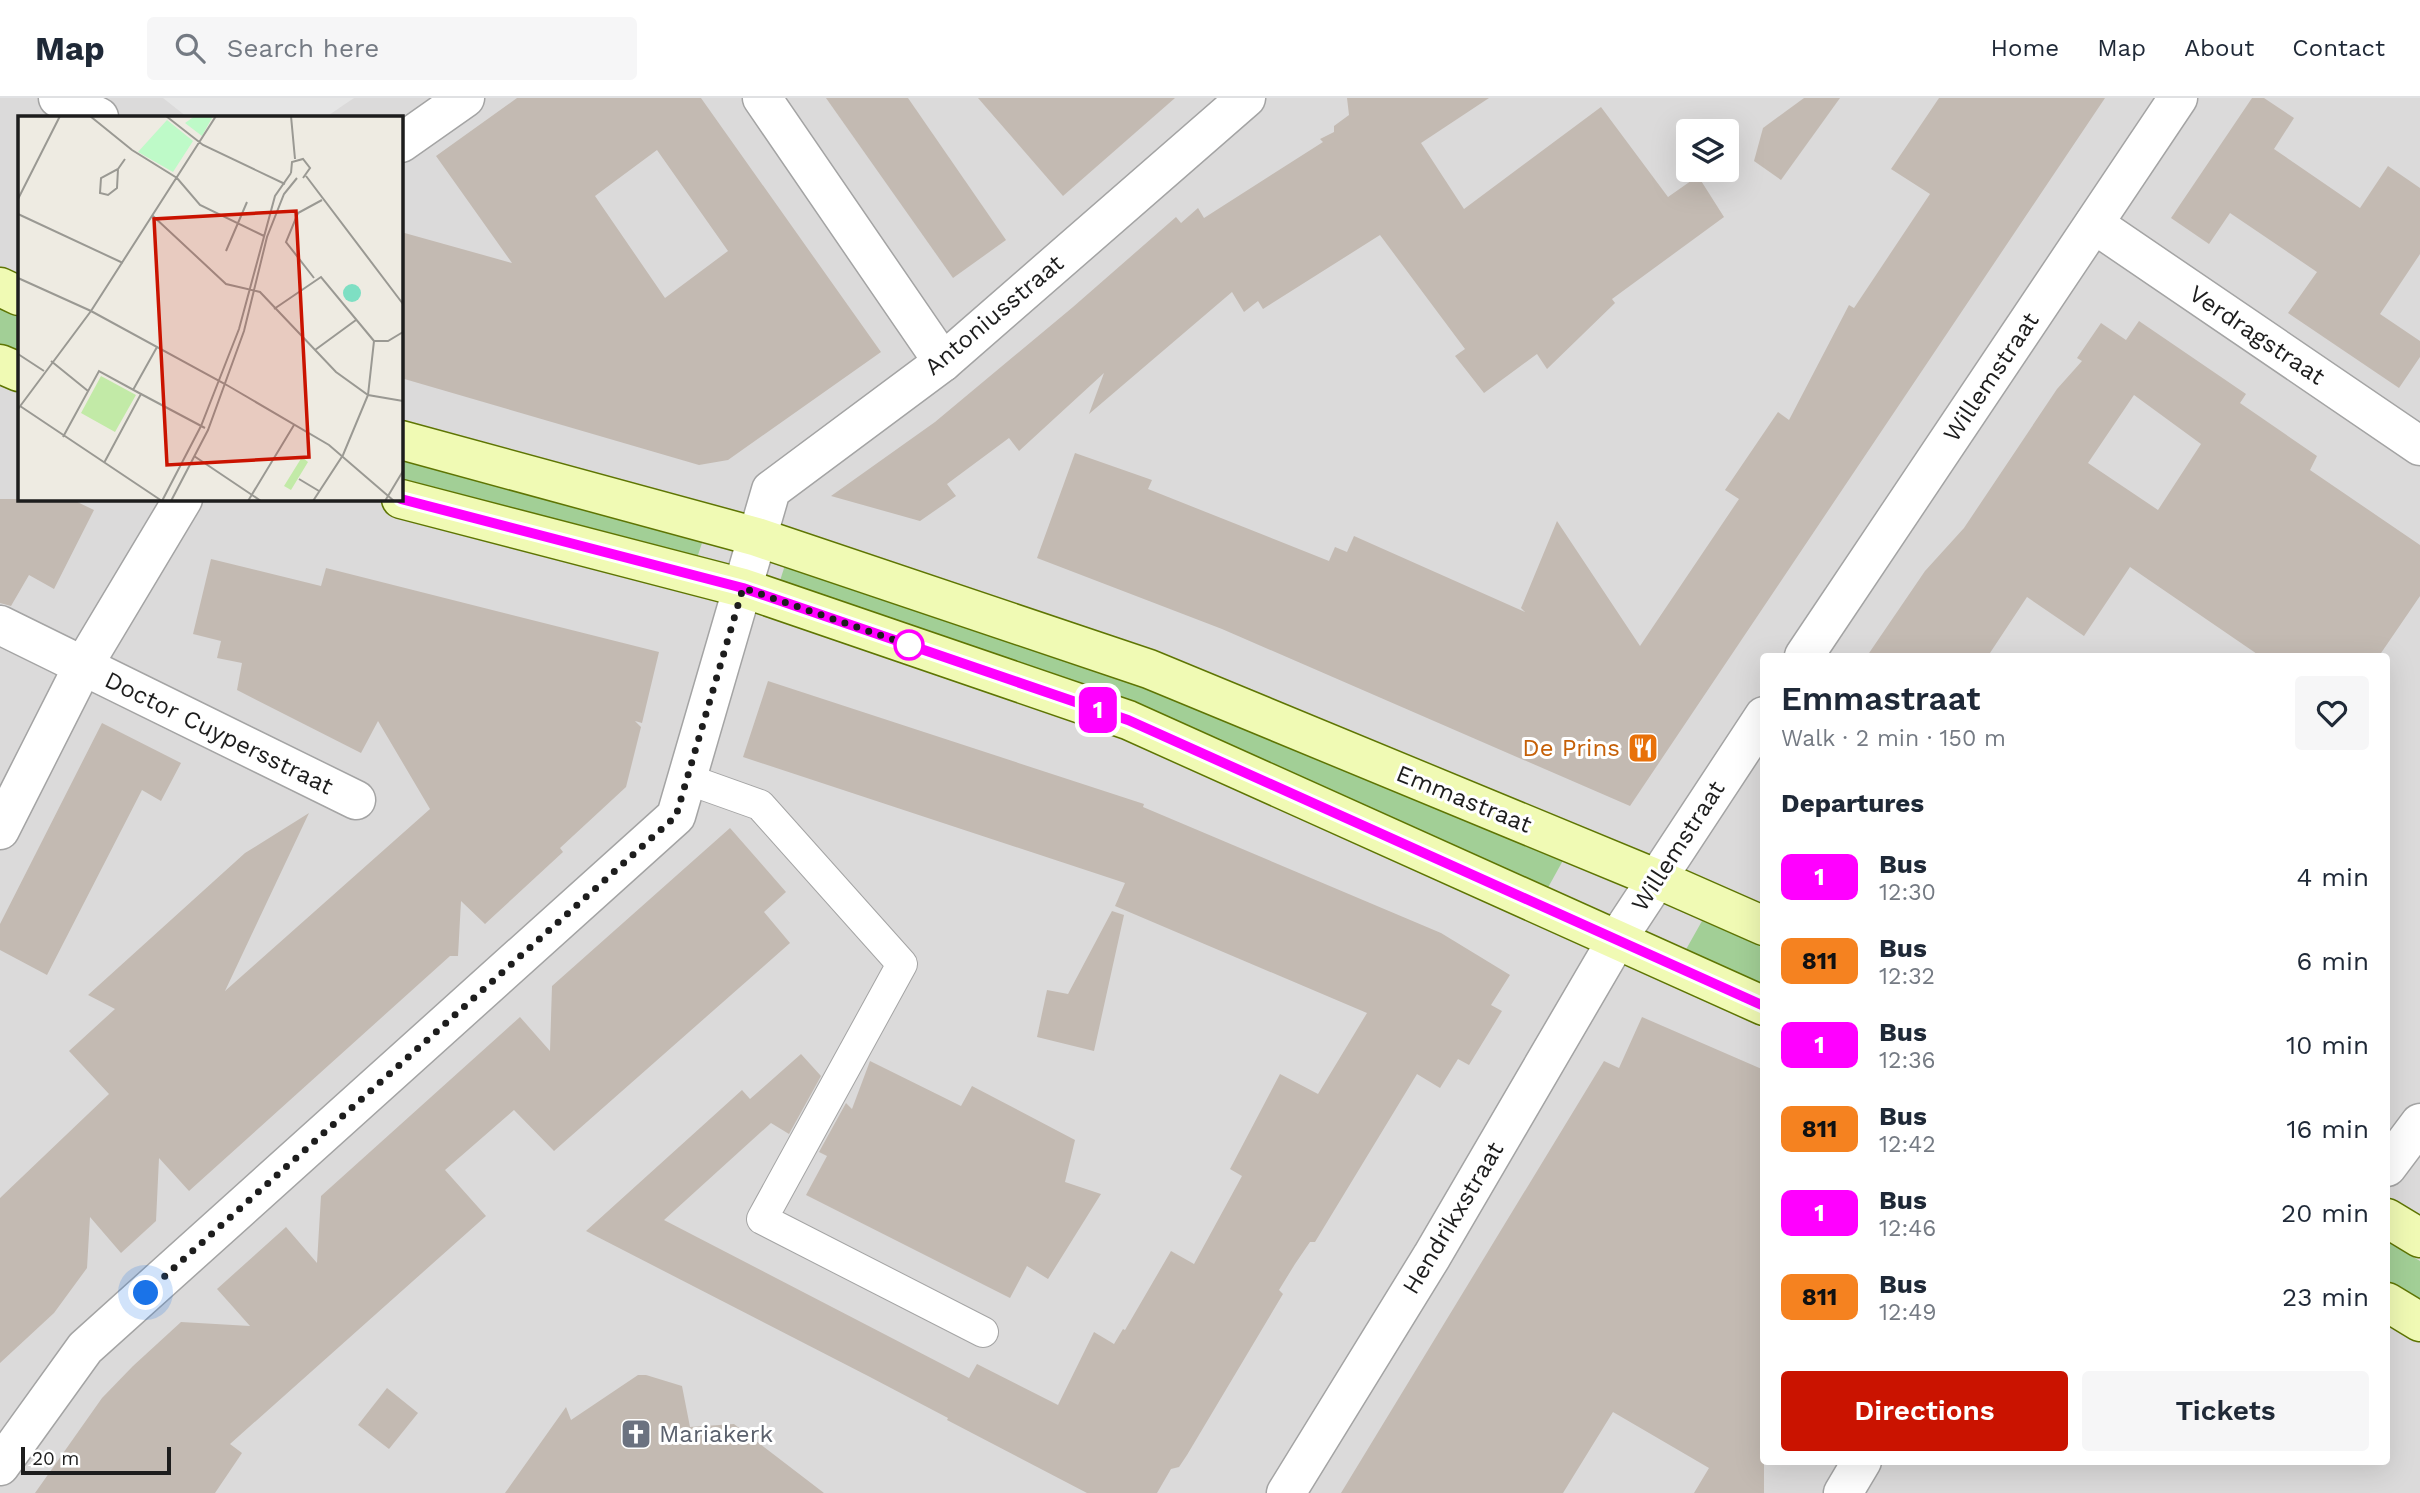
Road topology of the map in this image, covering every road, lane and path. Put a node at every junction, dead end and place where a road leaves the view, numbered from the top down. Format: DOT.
graph roads {
  1 [pos="58,98"];
  2 [pos="465,98"];
  3 [pos="762,98"];
  4 [pos="1246,98"];
  5 [pos="2178,98"];
  6 [pos="97,116"];
  7 [pos="402,142"];
  8 [pos="2094,224"];
  9 [pos="0,287"];
  10 [pos="18,296"];
  11 [pos="943,362"];
  12 [pos="0,364"];
  13 [pos="18,372"];
  14 [pos="402,440"];
  15 [pos="2420,446"];
  16 [pos="402,499"];
  17 [pos="182,500"];
  18 [pos="757,537"];
  19 [pos="743,588"];
  20 [pos="0,625"];
  21 [pos="1806,653"];
  22 [pos="83,666"];
  23 [pos="1760,722"];
  24 [pos="687,779"];
  25 [pos="356,800"];
  26 [pos="0,830"];
  27 [pos="1655,878"];
  28 [pos="1760,924"];
  29 [pos="1616,941"];
  30 [pos="1760,1004"];
  31 [pos="2420,1123"];
  32 [pos="2390,1163"];
  33 [pos="2390,1219"];
  34 [pos="2420,1238"];
  35 [pos="2390,1304"];
  36 [pos="2420,1322"];
  37 [pos="983,1332"];
  38 [pos="1860,1465"];
  39 [pos="0,1466"];
  40 [pos="1286,1493"];
  41 [pos="1843,1493"];
  1 -- 6 [label="street"];
  2 -- 7 [label="street"];
  3 -- 11 [label="street"];
  4 -- 11 [label="street, Antoniusstraat"];
  5 -- 8 [label="street, Willemstraat"];
  8 -- 15 [label="street, Verdragstraat"];
  8 -- 21 [label="street, Willemstraat"];
  9 -- 10 [label="street"];
  11 -- 18 [label="street, Antoniusstraat"];
  12 -- 13 [label="street"];
  14 -- 18 [label="street, Emmastraat"];
  16 -- 19 [label="street"];
  17 -- 22 [label="street, Doctor Cuypersstraat"];
  18 -- 19 [label="street, Antoniusstraat"];
  18 -- 27 [label="street, Emmastraat"];
  19 -- 24 [label="street, Antoniusstraat"];
  19 -- 29 [label="street"];
  20 -- 22 [label="street, Doctor Cuypersstraat"];
  22 -- 25 [label="street, Doctor Cuypersstraat"];
  22 -- 26 [label="street, Doctor Cuypersstraat"];
  23 -- 27 [label="street, Willemstraat"];
  24 -- 37 [label="lane"];
  24 -- 39 [label="street, Antoniusstraat"];
  27 -- 28 [label="street, Emmastraat"];
  27 -- 29 [label="street, Willemstraat"];
  29 -- 30 [label="street"];
  29 -- 40 [label="street, Hendrikxstraat"];
  31 -- 32 [label="street"];
  33 -- 34 [label="street"];
  35 -- 36 [label="street"];
  38 -- 41 [label="street"];
}
